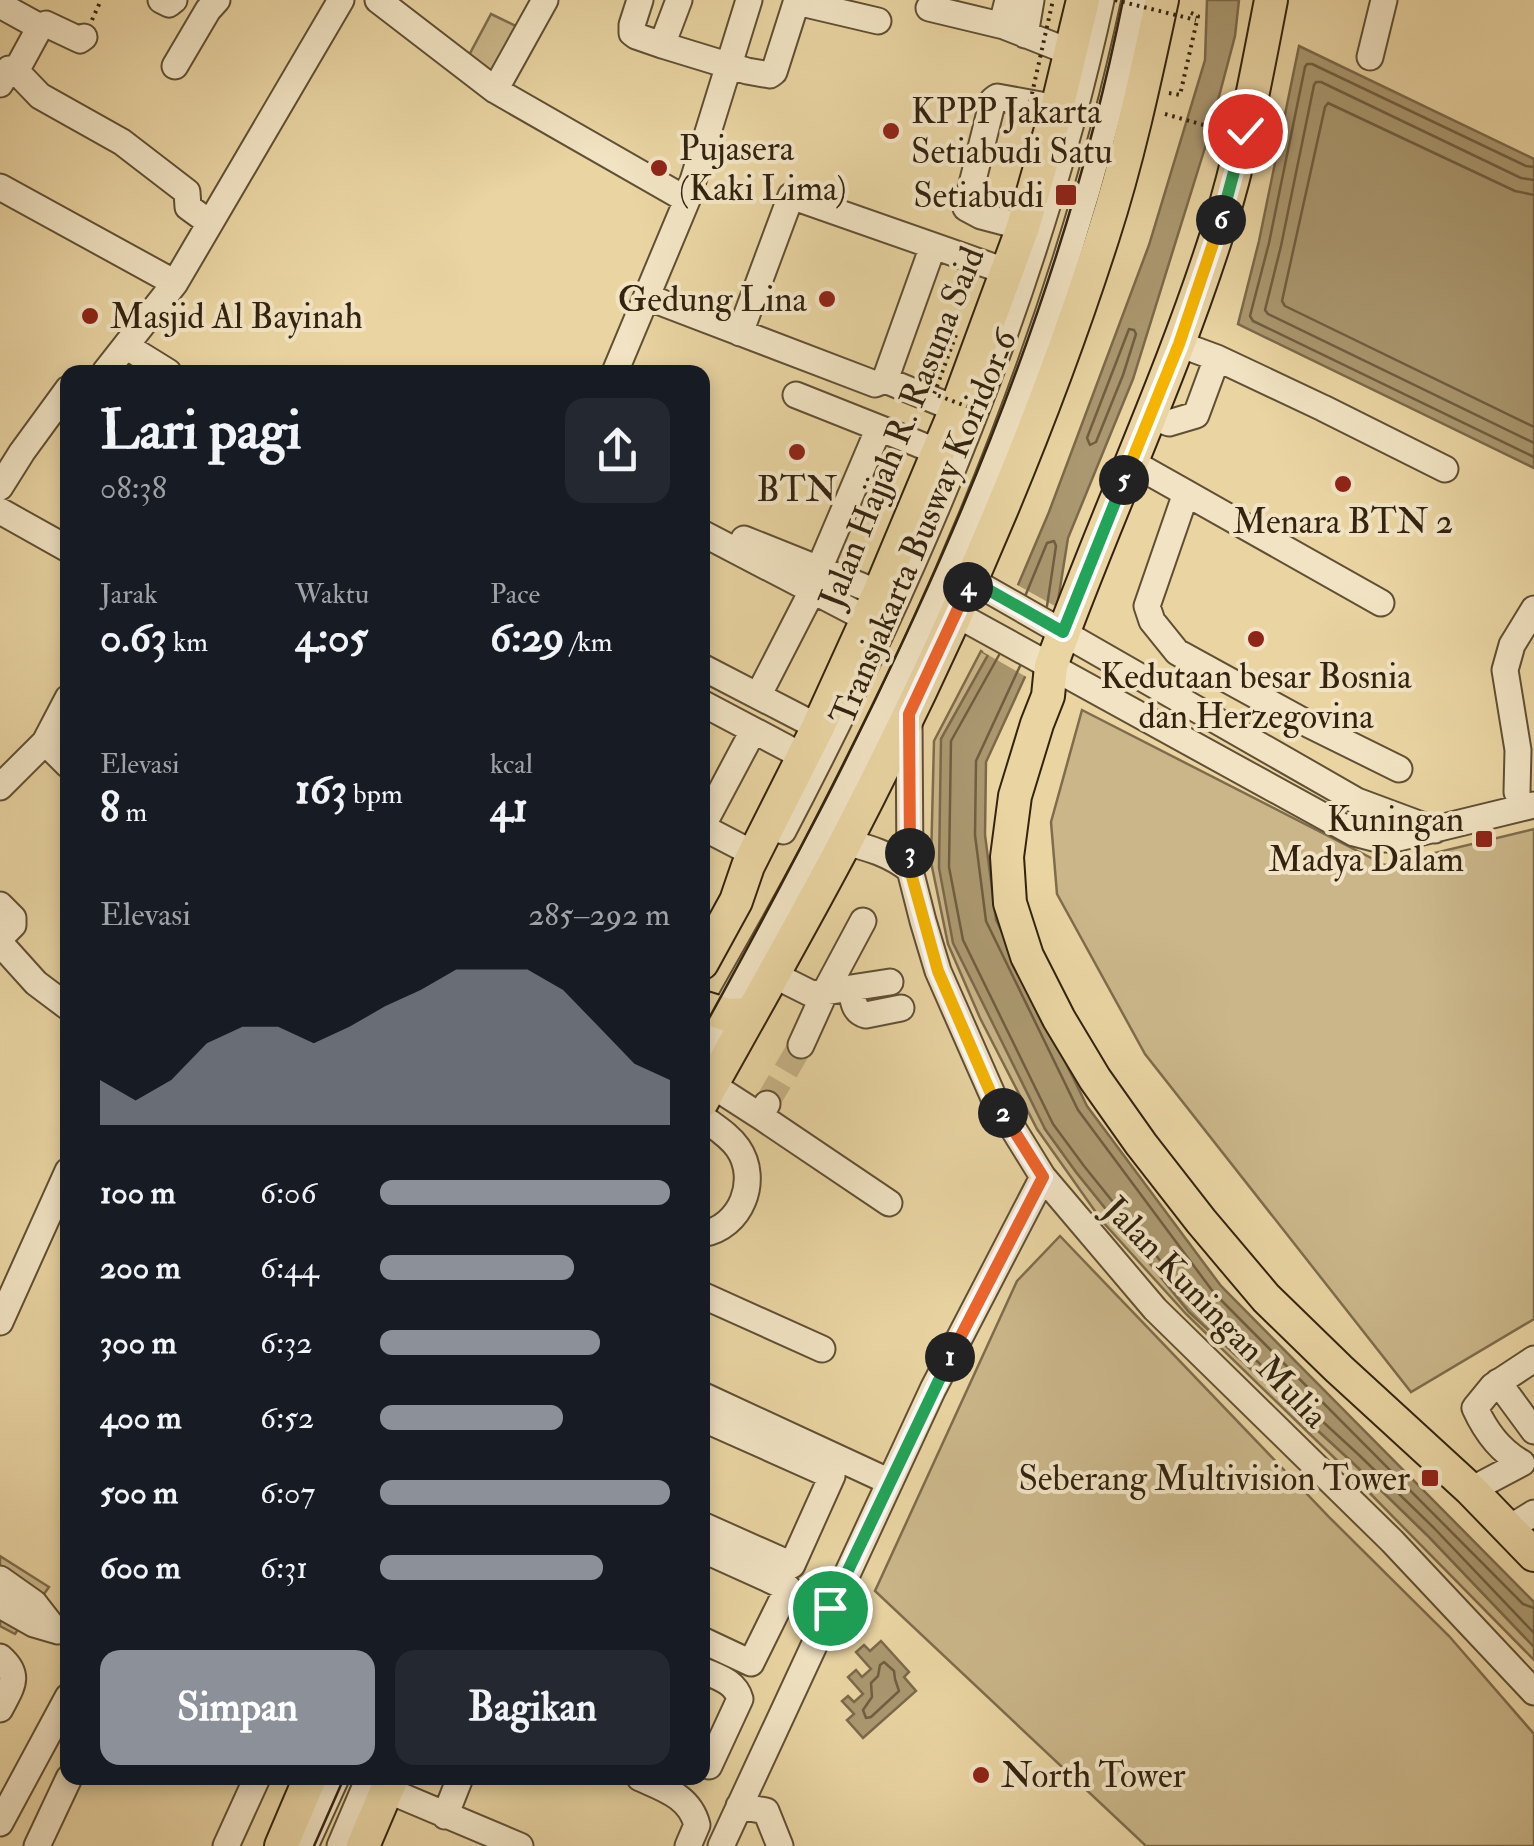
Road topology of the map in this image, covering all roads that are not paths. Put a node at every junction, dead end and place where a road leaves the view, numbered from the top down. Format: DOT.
graph roads {
  1 [pos="161,0"];
  2 [pos="174,0"];
  3 [pos="342,0"];
  4 [pos="378,0"];
  5 [pos="545,0"];
  6 [pos="640,0"];
  7 [pos="679,0"];
  8 [pos="749,0"];
  9 [pos="1008,0"];
  10 [pos="1031,0"];
  11 [pos="1082,0"];
  12 [pos="1102,0"];
  13 [pos="1135,0"];
  14 [pos="1271,0"];
  15 [pos="1290,0"];
  16 [pos="1384,0"];
  17 [pos="797,1"];
  18 [pos="206,3"];
  19 [pos="0,5"];
  20 [pos="1172,5"];
  21 [pos="929,8"];
  22 [pos="878,20"];
  23 [pos="40,27"];
  24 [pos="1014,31"];
  25 [pos="84,37"];
  26 [pos="662,45"];
  27 [pos="1070,52"];
  28 [pos="1370,56"];
  29 [pos="175,66"];
  30 [pos="730,66"];
  31 [pos="8,77"];
  32 [pos="495,90"];
  33 [pos="1042,112"];
  34 [pos="0,187"];
  35 [pos="687,200"];
  36 [pos="210,223"];
  37 [pos="1023,227"];
  38 [pos="933,246"];
  39 [pos="1008,272"];
  40 [pos="175,283"];
  41 [pos="647,296"];
  42 [pos="740,332"];
  43 [pos="126,346"];
  44 [pos="1198,351"];
  45 [pos="111,365"];
  46 [pos="157,365"];
  47 [pos="618,365"];
  48 [pos="885,380"];
  49 [pos="796,395"];
  50 [pos="60,400"];
  51 [pos="956,409"];
  52 [pos="879,428"];
  53 [pos="938,452"];
  54 [pos="1140,467"];
  55 [pos="1446,469"];
  56 [pos="0,487"];
  57 [pos="1186,493"];
  58 [pos="0,510"];
  59 [pos="710,536"];
  60 [pos="736,536"];
  61 [pos="60,545"];
  62 [pos="815,580"];
  63 [pos="971,580"];
  64 [pos="1381,602"];
  65 [pos="873,606"];
  66 [pos="1534,609"];
  67 [pos="956,614"];
  68 [pos="1067,634"];
  69 [pos="1178,652"];
  70 [pos="710,670"];
  71 [pos="1052,675"];
  72 [pos="1163,690"];
  73 [pos="758,696"];
  74 [pos="710,707"];
  75 [pos="60,714"];
  76 [pos="909,714"];
  77 [pos="1151,721"];
  78 [pos="1310,725"];
  79 [pos="818,727"];
  80 [pos="753,731"];
  81 [pos="46,742"];
  82 [pos="60,757"];
  83 [pos="804,757"];
  84 [pos="1289,762"];
  85 [pos="1399,770"];
  86 [pos="0,787"];
  87 [pos="1525,798"];
  88 [pos="710,812"];
  89 [pos="1435,830"];
  90 [pos="710,832"];
  91 [pos="845,842"];
  92 [pos="751,860"];
  93 [pos="910,870"];
  94 [pos="0,905"];
  95 [pos="710,920"];
  96 [pos="864,921"];
  97 [pos="0,943"];
  98 [pos="710,949"];
  99 [pos="710,970"];
  100 [pos="772,974"];
  101 [pos="890,982"];
  102 [pos="838,990"];
  103 [pos="60,1001"];
  104 [pos="901,1008"];
  105 [pos="718,1028"];
  106 [pos="801,1045"];
  107 [pos="710,1076"];
  108 [pos="710,1095"];
  109 [pos="710,1124"];
  110 [pos="1043,1177"];
  111 [pos="60,1189"];
  112 [pos="889,1203"];
  113 [pos="710,1233"];
  114 [pos="710,1299"];
  115 [pos="0,1322"];
  116 [pos="822,1349"];
  117 [pos="1534,1359"];
  118 [pos="1498,1382"];
  119 [pos="710,1399"];
  120 [pos="710,1422"];
  121 [pos="1534,1431"];
  122 [pos="1530,1469"];
  123 [pos="890,1482"];
  124 [pos="1478,1498"];
  125 [pos="1521,1521"];
  126 [pos="710,1529"];
  127 [pos="710,1553"];
  128 [pos="1534,1554"];
  129 [pos="0,1579"];
  130 [pos="0,1604"];
  131 [pos="60,1632"];
  132 [pos="60,1633"];
  133 [pos="710,1644"];
  134 [pos="0,1657"];
  135 [pos="710,1674"];
  136 [pos="1534,1692"];
  137 [pos="0,1709"];
  138 [pos="60,1711"];
  139 [pos="710,1757"];
  140 [pos="710,1766"];
  141 [pos="752,1779"];
  142 [pos="66,1785"];
  143 [pos="254,1785"];
  144 [pos="307,1785"];
  145 [pos="333,1785"];
  146 [pos="381,1785"];
  147 [pos="382,1785"];
  148 [pos="388,1785"];
  149 [pos="451,1785"];
  150 [pos="655,1785"];
  151 [pos="688,1805"];
  152 [pos="739,1806"];
  153 [pos="2,1816"];
  154 [pos="454,1828"];
  155 [pos="775,1834"];
  156 [pos="730,1841"];
  157 [pos="38,1844"];
  158 [pos="226,1846"];
  159 [pos="280,1846"];
  160 [pos="305,1846"];
  161 [pos="340,1846"];
  162 [pos="363,1846"];
  163 [pos="520,1846"];
  164 [pos="670,1846"];
  165 [pos="688,1846"];
  1 -- 2 [label="street"];
  3 -- 36 [label="street"];
  4 -- 32 [label="street"];
  5 -- 32 [label="street"];
  6 -- 26 [label="street"];
  7 -- 26 [label="street"];
  8 -- 30 [label="street"];
  9 -- 24 [label="street"];
  10 -- 24 [label="street"];
  11 -- 27 [label="main road, Jalan Hajjah R. Rasuna Said"];
  12 -- 99 [label="street, Transjakarta Busway Koridor 6"];
  13 -- 105 [label="street, Transjakarta Busway Koridor 6"];
  14 -- 44 [label="main road"];
  15 -- 44 [label="main road"];
  16 -- 28 [label="street"];
  17 -- 22 [label="street"];
  17 -- 30 [label="street"];
  18 -- 29 [label="street"];
  19 -- 23 [label="street"];
  20 -- 63 [label="main road"];
  21 -- 24 [label="street"];
  23 -- 25 [label="street"];
  23 -- 31 [label="street"];
  24 -- 27 [label="street"];
  26 -- 30 [label="street"];
  27 -- 33 [label="main road, Jalan Hajjah R. Rasuna Said"];
  30 -- 35 [label="street"];
  31 -- 36 [label="street"];
  32 -- 35 [label="street"];
  33 -- 37 [label="main road, Jalan Hajjah R. Rasuna Said"];
  33 -- 37 [label="street"];
  34 -- 40 [label="street"];
  35 -- 41 [label="street"];
  36 -- 40 [label="street"];
  37 -- 39 [label="main road, Jalan Hajjah R. Rasuna Said"];
  38 -- 39 [label="street"];
  38 -- 42 [label="street"];
  38 -- 48 [label="street"];
  39 -- 51 [label="main road, Jalan Hajjah R. Rasuna Said"];
  40 -- 43 [label="street"];
  41 -- 42 [label="street"];
  41 -- 47 [label="street"];
  42 -- 48 [label="street"];
  43 -- 45 [label="street"];
  43 -- 46 [label="street"];
  44 -- 54 [label="main road"];
  44 -- 55 [label="street"];
  48 -- 51 [label="street"];
  49 -- 52 [label="street"];
  50 -- 56 [label="street"];
  51 -- 53 [label="main road, Jalan Hajjah R. Rasuna Said"];
  52 -- 53 [label="street"];
  52 -- 62 [label="street"];
  53 -- 65 [label="main road, Jalan Hajjah R. Rasuna Said"];
  54 -- 57 [label="street"];
  54 -- 68 [label="main road"];
  57 -- 64 [label="street"];
  57 -- 69 [label="street"];
  58 -- 61 [label="street"];
  59 -- 62 [label="street"];
  60 -- 62 [label="street"];
  62 -- 65 [label="street"];
  62 -- 73 [label="street"];
  63 -- 67 [label="main road"];
  63 -- 68 [label="street"];
  65 -- 79 [label="main road, Jalan Hajjah R. Rasuna Said"];
  66 -- 87 [label="street"];
  67 -- 71 [label="street"];
  67 -- 76 [label="main road"];
  68 -- 71 [label="main road"];
  68 -- 72 [label="street"];
  69 -- 72 [label="street"];
  69 -- 78 [label="street"];
  70 -- 73 [label="street"];
  71 -- 77 [label="street"];
  71 -- 124 [label="main road"];
  72 -- 77 [label="street"];
  72 -- 84 [label="street"];
  73 -- 79 [label="street"];
  74 -- 80 [label="street"];
  75 -- 81 [label="street"];
  76 -- 91 [label="main road"];
  76 -- 93 [label="street, Jalan Kuningan Mulia"];
  77 -- 89 [label="street"];
  78 -- 84 [label="street"];
  78 -- 85 [label="street"];
  79 -- 83 [label="main road, Jalan Hajjah R. Rasuna Said"];
  80 -- 83 [label="street"];
  80 -- 88 [label="street"];
  81 -- 82 [label="street"];
  81 -- 86 [label="street"];
  83 -- 92 [label="main road, Jalan Hajjah R. Rasuna Said"];
  84 -- 89 [label="street"];
  87 -- 89 [label="street"];
  90 -- 92 [label="street"];
  91 -- 93 [label="street"];
  91 -- 100 [label="main road"];
  92 -- 95 [label="street, Jalan Hajjah R. Rasuna Said"];
  92 -- 98 [label="main road, Jalan Hajjah R. Rasuna Said"];
  93 -- 110 [label="street, Jalan Kuningan Mulia"];
  94 -- 97 [label="street"];
  96 -- 102 [label="street"];
  97 -- 103 [label="street"];
  100 -- 102 [label="street"];
  100 -- 105 [label="main road"];
  101 -- 102 [label="street"];
  102 -- 104 [label="street"];
  102 -- 106 [label="street"];
  105 -- 107 [label="main road"];
  108 -- 112 [label="street"];
  109 -- 113 [label="street"];
  110 -- 123 [label="street"];
  110 -- 136 [label="street, Jalan Kuningan Mulia"];
  111 -- 115 [label="street"];
  114 -- 116 [label="street"];
  117 -- 118 [label="street"];
  118 -- 121 [label="street"];
  118 -- 122 [label="street"];
  119 -- 123 [label="street"];
  120 -- 126 [label="street"];
  122 -- 124 [label="street"];
  123 -- 141 [label="street"];
  124 -- 125 [label="main road"];
  125 -- 128 [label="main road"];
  127 -- 133 [label="street"];
  129 -- 131 [label="street"];
  130 -- 132 [label="street"];
  134 -- 137 [label="street"];
  135 -- 139 [label="street"];
  138 -- 153 [label="street"];
  140 -- 141 [label="street"];
  141 -- 152 [label="street"];
  142 -- 157 [label="street"];
  143 -- 158 [label="street"];
  144 -- 159 [label="main road"];
  145 -- 160 [label="street"];
  146 -- 161 [label="street"];
  147 -- 162 [label="main road"];
  148 -- 154 [label="street"];
  149 -- 154 [label="street"];
  150 -- 151 [label="street"];
  151 -- 164 [label="street"];
  151 -- 165 [label="street"];
  152 -- 155 [label="street"];
  152 -- 156 [label="street"];
  153 -- 157 [label="street"];
  154 -- 163 [label="street"];
}
